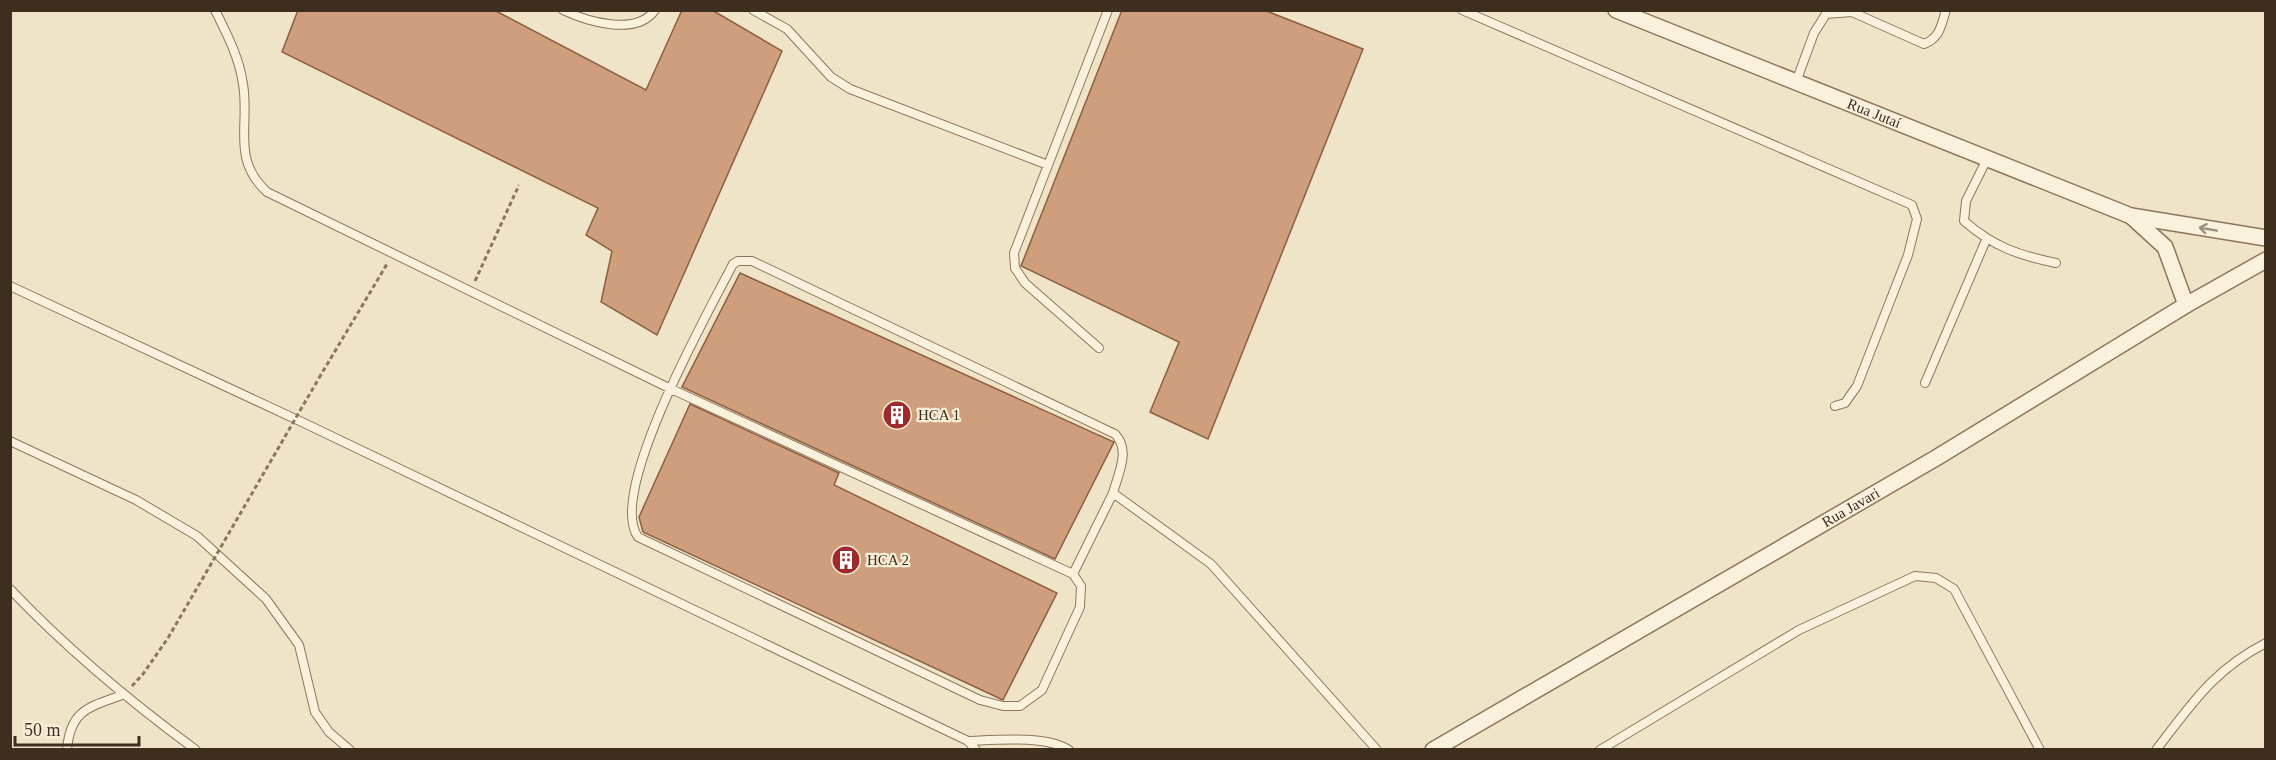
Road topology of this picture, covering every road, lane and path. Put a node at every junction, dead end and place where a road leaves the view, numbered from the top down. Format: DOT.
graph roads {
  1 [pos="215,10"];
  2 [pos="563,10"];
  3 [pos="655,10"];
  4 [pos="753,10"];
  5 [pos="1108,10"];
  6 [pos="1462,10"];
  7 [pos="1616,10"];
  8 [pos="1946,10"];
  9 [pos="1796,82"];
  10 [pos="1987,159"];
  11 [pos="1048,165"];
  12 [pos="519,185"];
  13 [pos="2131,216"];
  14 [pos="2265,238"];
  15 [pos="1986,240"];
  16 [pos="394,254"];
  17 [pos="2265,260"];
  18 [pos="2056,263"];
  19 [pos="10,286"];
  20 [pos="470,291"];
  21 [pos="2186,305"];
  22 [pos="1099,348"];
  23 [pos="1925,383"];
  24 [pos="669,388"];
  25 [pos="1835,406"];
  26 [pos="10,441"];
  27 [pos="1113,493"];
  28 [pos="1073,574"];
  29 [pos="10,589"];
  30 [pos="2265,643"];
  31 [pos="122,695"];
  32 [pos="968,741"];
  33 [pos="67,750"];
  34 [pos="196,750"];
  35 [pos="350,750"];
  36 [pos="976,750"];
  37 [pos="1070,750"];
  38 [pos="1377,750"];
  39 [pos="1433,750"];
  40 [pos="1600,750"];
  41 [pos="2040,750"];
  42 [pos="2156,750"];
  1 -- 16 [label="lane"];
  2 -- 3 [label="lane"];
  4 -- 11 [label="lane"];
  5 -- 11 [label="lane"];
  6 -- 25 [label="lane"];
  7 -- 9 [label="street, Rua Jutaí"];
  8 -- 9 [label="lane"];
  9 -- 10 [label="street, Rua Jutaí"];
  10 -- 13 [label="street, Rua Jutaí"];
  10 -- 15 [label="lane"];
  11 -- 22 [label="lane"];
  12 -- 20 [label="path"];
  14 -- 13 [label="street, Rua Jutaí, one-way"];
  13 -- 21 [label="street, Rua Jutaí"];
  15 -- 18 [label="lane"];
  15 -- 23 [label="lane"];
  16 -- 20 [label="lane"];
  16 -- 31 [label="path, bridge"];
  17 -- 21 [label="street, Rua Javari"];
  19 -- 32 [label="lane"];
  20 -- 24 [label="lane"];
  21 -- 39 [label="street, Rua Javari"];
  24 -- 27 [label="lane"];
  24 -- 28 [label="lane"];
  24 -- 28 [label="lane"];
  26 -- 35 [label="lane"];
  27 -- 28 [label="lane"];
  27 -- 38 [label="lane"];
  29 -- 31 [label="lane"];
  30 -- 42 [label="lane"];
  31 -- 33 [label="lane"];
  31 -- 34 [label="lane"];
  32 -- 36 [label="lane"];
  32 -- 37 [label="lane"];
  40 -- 41 [label="lane"];
}
